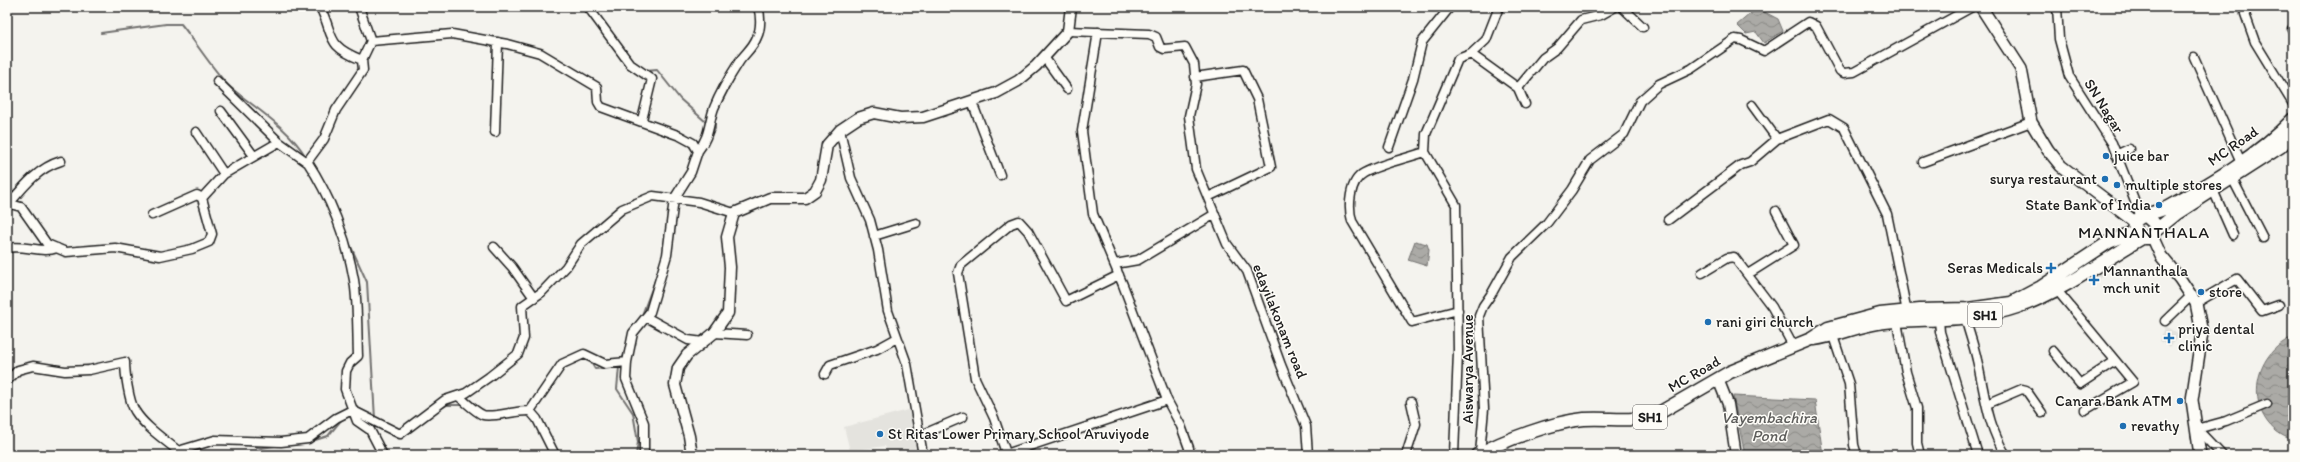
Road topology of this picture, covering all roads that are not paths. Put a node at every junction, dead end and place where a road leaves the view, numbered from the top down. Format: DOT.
graph roads {
  1 [pos="320,7"];
  2 [pos="359,7"];
  3 [pos="758,7"];
  4 [pos="1071,7"];
  5 [pos="1450,7"];
  6 [pos="1498,7"];
  7 [pos="1615,7"];
  8 [pos="1622,7"];
  9 [pos="1972,7"];
  10 [pos="1981,7"];
  11 [pos="2057,7"];
  12 [pos="592,11"];
  13 [pos="2245,14"];
  14 [pos="1643,27"];
  15 [pos="1068,31"];
  16 [pos="1098,32"];
  17 [pos="371,41"];
  18 [pos="498,42"];
  19 [pos="1471,54"];
  20 [pos="1044,57"];
  21 [pos="2194,58"];
  22 [pos="362,60"];
  23 [pos="1195,77"];
  24 [pos="217,81"];
  25 [pos="1518,88"];
  26 [pos="1067,89"];
  27 [pos="972,102"];
  28 [pos="1525,104"];
  29 [pos="2293,104"];
  30 [pos="1752,105"];
  31 [pos="221,111"];
  32 [pos="2293,119"];
  33 [pos="642,120"];
  34 [pos="2031,122"];
  35 [pos="840,130"];
  36 [pos="196,132"];
  37 [pos="496,132"];
  38 [pos="2293,134"];
  39 [pos="1777,139"];
  40 [pos="279,142"];
  41 [pos="1389,147"];
  42 [pos="2129,149"];
  43 [pos="698,151"];
  44 [pos="1425,152"];
  45 [pos="2116,154"];
  46 [pos="254,156"];
  47 [pos="308,160"];
  48 [pos="61,161"];
  49 [pos="1923,162"];
  50 [pos="2241,162"];
  51 [pos="224,174"];
  52 [pos="1000,175"];
  53 [pos="2232,178"];
  54 [pos="2213,190"];
  55 [pos="1208,197"];
  56 [pos="202,198"];
  57 [pos="674,199"];
  58 [pos="8,204"];
  59 [pos="1776,211"];
  60 [pos="734,213"];
  61 [pos="1215,214"];
  62 [pos="152,215"];
  63 [pos="1668,220"];
  64 [pos="916,223"];
  65 [pos="2144,227"];
  66 [pos="2233,234"];
  67 [pos="874,236"];
  68 [pos="2263,238"];
  69 [pos="494,247"];
  70 [pos="7,248"];
  71 [pos="57,248"];
  72 [pos="1115,264"];
  73 [pos="1702,273"];
  74 [pos="1748,274"];
  75 [pos="1119,275"];
  76 [pos="2056,289"];
  77 [pos="534,298"];
  78 [pos="2193,299"];
  79 [pos="2279,305"];
  80 [pos="1458,310"];
  81 [pos="1907,312"];
  82 [pos="646,317"];
  83 [pos="1965,318"];
  84 [pos="1939,320"];
  85 [pos="2165,321"];
  86 [pos="1897,322"];
  87 [pos="714,333"];
  88 [pos="747,336"];
  89 [pos="1833,336"];
  90 [pos="897,338"];
  91 [pos="1811,339"];
  92 [pos="703,342"];
  93 [pos="1793,346"];
  94 [pos="2053,352"];
  95 [pos="2115,361"];
  96 [pos="626,362"];
  97 [pos="825,374"];
  98 [pos="1718,379"];
  99 [pos="7,381"];
  100 [pos="458,396"];
  101 [pos="1167,400"];
  102 [pos="1410,402"];
  103 [pos="1987,404"];
  104 [pos="2267,404"];
  105 [pos="352,410"];
  106 [pos="2085,410"];
  107 [pos="530,411"];
  108 [pos="2042,413"];
  109 [pos="963,416"];
  110 [pos="2197,429"];
  111 [pos="920,436"];
  112 [pos="178,453"];
  113 [pos="1004,454"];
  114 [pos="1479,454"];
  115 [pos="383,455"];
  116 [pos="555,455"];
  117 [pos="644,455"];
  118 [pos="692,455"];
  119 [pos="923,455"];
  120 [pos="1189,455"];
  121 [pos="1308,455"];
  122 [pos="1406,455"];
  123 [pos="1454,455"];
  124 [pos="1736,455"];
  125 [pos="1857,455"];
  126 [pos="1920,455"];
  127 [pos="1978,455"];
  128 [pos="2006,455"];
  129 [pos="2200,455"];
  130 [pos="2222,455"];
  1 -- 22 [label="street"];
  2 -- 17 [label="street"];
  3 -- 43 [label="street"];
  4 -- 15 [label="street"];
  5 -- 41 [label="street"];
  6 -- 19 [label="street"];
  7 -- 25 [label="street"];
  8 -- 14 [label="street"];
  9 -- 114 [label="street, Aiswarya Avenue"];
  10 -- 34 [label="main road"];
  11 -- 45 [label="street, SN Nagar"];
  12 -- 33 [label="street"];
  13 -- 29 [label="street"];
  15 -- 16 [label="street, edayilakonam road"];
  15 -- 20 [label="street"];
  16 -- 23 [label="street, edayilakonam road"];
  16 -- 72 [label="street"];
  17 -- 18 [label="street"];
  17 -- 22 [label="street"];
  18 -- 33 [label="street"];
  18 -- 37 [label="street"];
  19 -- 25 [label="street"];
  19 -- 44 [label="street"];
  20 -- 26 [label="street"];
  20 -- 27 [label="street"];
  21 -- 50 [label="street"];
  22 -- 47 [label="street"];
  23 -- 55 [label="street, edayilakonam road"];
  23 -- 55 [label="street"];
  24 -- 40 [label="street"];
  25 -- 28 [label="street"];
  27 -- 35 [label="street"];
  27 -- 52 [label="street"];
  30 -- 39 [label="street"];
  31 -- 46 [label="street"];
  32 -- 50 [label="main road, MC Road / SH1"];
  33 -- 43 [label="street"];
  34 -- 49 [label="street"];
  34 -- 65 [label="main road"];
  35 -- 60 [label="street"];
  35 -- 67 [label="street"];
  36 -- 51 [label="street"];
  38 -- 53 [label="main road, MC Road / SH1"];
  39 -- 63 [label="street"];
  39 -- 81 [label="street"];
  40 -- 46 [label="street"];
  40 -- 47 [label="street"];
  42 -- 45 [label="street"];
  43 -- 57 [label="street"];
  44 -- 80 [label="street"];
  44 -- 80 [label="street"];
  45 -- 65 [label="street, SN Nagar"];
  46 -- 51 [label="street"];
  47 -- 105 [label="street"];
  48 -- 58 [label="street"];
  50 -- 65 [label="main road, MC Road / SH1"];
  51 -- 56 [label="street"];
  53 -- 54 [label="main road, MC Road / SH1"];
  53 -- 68 [label="street"];
  54 -- 65 [label="main road, MC Road / SH1"];
  54 -- 66 [label="street"];
  55 -- 61 [label="street, edayilakonam road"];
  56 -- 62 [label="street"];
  56 -- 71 [label="street"];
  57 -- 60 [label="street"];
  57 -- 77 [label="street"];
  57 -- 82 [label="street"];
  58 -- 71 [label="street"];
  59 -- 74 [label="street"];
  60 -- 87 [label="street"];
  61 -- 72 [label="street"];
  61 -- 121 [label="street, edayilakonam road"];
  64 -- 67 [label="street"];
  65 -- 76 [label="main road, MC Road / SH1"];
  65 -- 78 [label="main road"];
  65 -- 81 [label="main road, MC Road / SH1"];
  67 -- 90 [label="street"];
  69 -- 77 [label="street"];
  70 -- 71 [label="street"];
  72 -- 75 [label="street"];
  73 -- 74 [label="street"];
  74 -- 93 [label="street"];
  75 -- 101 [label="street"];
  75 -- 113 [label="street"];
  76 -- 83 [label="main road, MC Road / SH1"];
  76 -- 95 [label="street"];
  77 -- 100 [label="street"];
  78 -- 79 [label="street"];
  78 -- 85 [label="street"];
  78 -- 110 [label="main road"];
  80 -- 123 [label="street"];
  81 -- 91 [label="main road, MC Road / SH1"];
  82 -- 92 [label="street"];
  82 -- 96 [label="street"];
  83 -- 84 [label="main road, MC Road / SH1"];
  83 -- 103 [label="street"];
  84 -- 86 [label="main road, MC Road / SH1"];
  84 -- 127 [label="street"];
  86 -- 89 [label="main road, MC Road / SH1"];
  86 -- 126 [label="street"];
  87 -- 88 [label="street"];
  87 -- 92 [label="street"];
  89 -- 91 [label="main road, MC Road / SH1"];
  89 -- 125 [label="street"];
  90 -- 97 [label="street"];
  90 -- 111 [label="street"];
  91 -- 93 [label="main road, MC Road / SH1"];
  92 -- 118 [label="street"];
  93 -- 98 [label="main road, MC Road / SH1"];
  94 -- 95 [label="street"];
  95 -- 106 [label="street"];
  96 -- 107 [label="street"];
  96 -- 117 [label="street"];
  98 -- 114 [label="main road, MC Road / SH1"];
  98 -- 124 [label="street"];
  99 -- 112 [label="street"];
  100 -- 105 [label="street"];
  100 -- 107 [label="street"];
  101 -- 113 [label="street"];
  101 -- 120 [label="street"];
  102 -- 122 [label="street"];
  103 -- 108 [label="street"];
  103 -- 128 [label="street"];
  104 -- 110 [label="street"];
  105 -- 112 [label="street"];
  105 -- 115 [label="street"];
  107 -- 116 [label="street"];
  109 -- 111 [label="street"];
  110 -- 129 [label="main road"];
  110 -- 130 [label="street"];
  111 -- 119 [label="street"];
}
